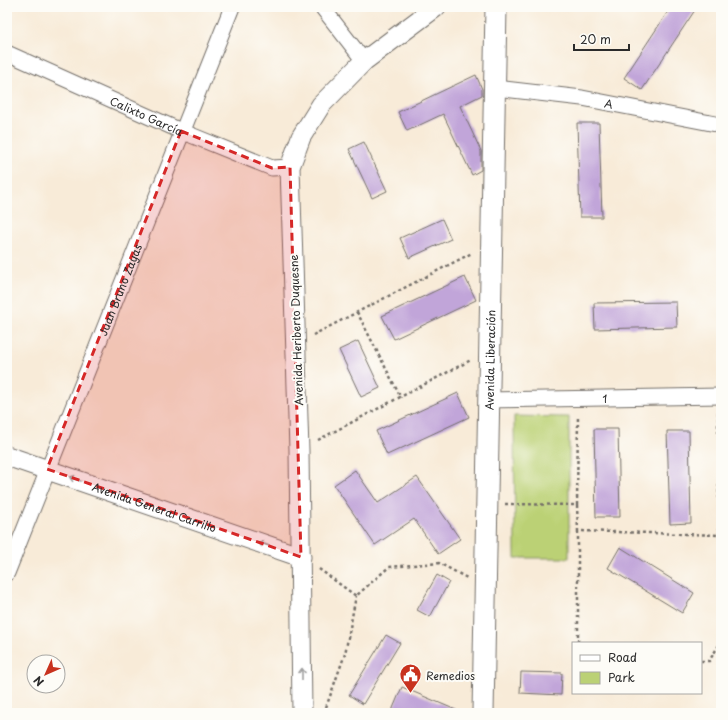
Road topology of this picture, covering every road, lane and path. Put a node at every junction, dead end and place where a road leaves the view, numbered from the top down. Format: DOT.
graph roads {
  1 [pos="232,7"];
  2 [pos="322,7"];
  3 [pos="436,7"];
  4 [pos="496,7"];
  5 [pos="7,53"];
  6 [pos="364,62"];
  7 [pos="495,88"];
  8 [pos="721,125"];
  9 [pos="181,131"];
  10 [pos="290,168"];
  11 [pos="492,243"];
  12 [pos="357,312"];
  13 [pos="297,344"];
  14 [pos="489,350"];
  15 [pos="720,396"];
  16 [pos="401,398"];
  17 [pos="578,398"];
  18 [pos="488,400"];
  19 [pos="299,450"];
  20 [pos="7,456"];
  21 [pos="47,469"];
  22 [pos="486,504"];
  23 [pos="577,504"];
  24 [pos="578,531"];
  25 [pos="720,535"];
  26 [pos="301,557"];
  27 [pos="7,573"];
  28 [pos="485,587"];
  29 [pos="356,596"];
  30 [pos="578,642"];
  31 [pos="721,642"];
  32 [pos="702,661"];
  33 [pos="302,713"];
  34 [pos="324,713"];
  35 [pos="483,713"];
  1 -- 9 [label="street, Juan Bruno Zayas"];
  2 -- 6 [label="street"];
  3 -- 6 [label="street, Avenida Heriberto Duquesne"];
  4 -- 7 [label="main road, Avenida Liberación"];
  5 -- 9 [label="street, Calixto García"];
  6 -- 10 [label="street, Avenida Heriberto Duquesne"];
  7 -- 8 [label="street, A"];
  7 -- 11 [label="main road, Avenida Liberación"];
  9 -- 10 [label="street, Calixto García"];
  9 -- 21 [label="street, Juan Bruno Zayas"];
  10 -- 13 [label="street, Avenida Heriberto Duquesne"];
  11 -- 12 [label="path"];
  11 -- 14 [label="main road, Avenida Liberación"];
  12 -- 13 [label="path"];
  12 -- 16 [label="path"];
  13 -- 19 [label="street, Avenida Heriberto Duquesne"];
  14 -- 16 [label="path"];
  14 -- 18 [label="main road, Avenida Liberación"];
  15 -- 17 [label="street, 1"];
  15 -- 25 [label="path"];
  16 -- 19 [label="path"];
  17 -- 18 [label="street, 1"];
  17 -- 23 [label="path"];
  18 -- 22 [label="main road, Avenida Liberación"];
  19 -- 26 [label="street, Avenida Heriberto Duquesne"];
  20 -- 21 [label="street, Avenida General Carrillo"];
  26 -- 21 [label="street, Avenida General Carrillo, one-way"];
  21 -- 27 [label="street, Juan Bruno Zayas"];
  22 -- 23 [label="path"];
  22 -- 28 [label="main road, Avenida Liberación"];
  23 -- 24 [label="path"];
  24 -- 25 [label="path"];
  24 -- 30 [label="path"];
  26 -- 29 [label="path"];
  33 -- 26 [label="street, Avenida Heriberto Duquesne, one-way"];
  28 -- 29 [label="path"];
  28 -- 35 [label="main road, Avenida Liberación"];
  29 -- 34 [label="path"];
  31 -- 32 [label="path"];
}
